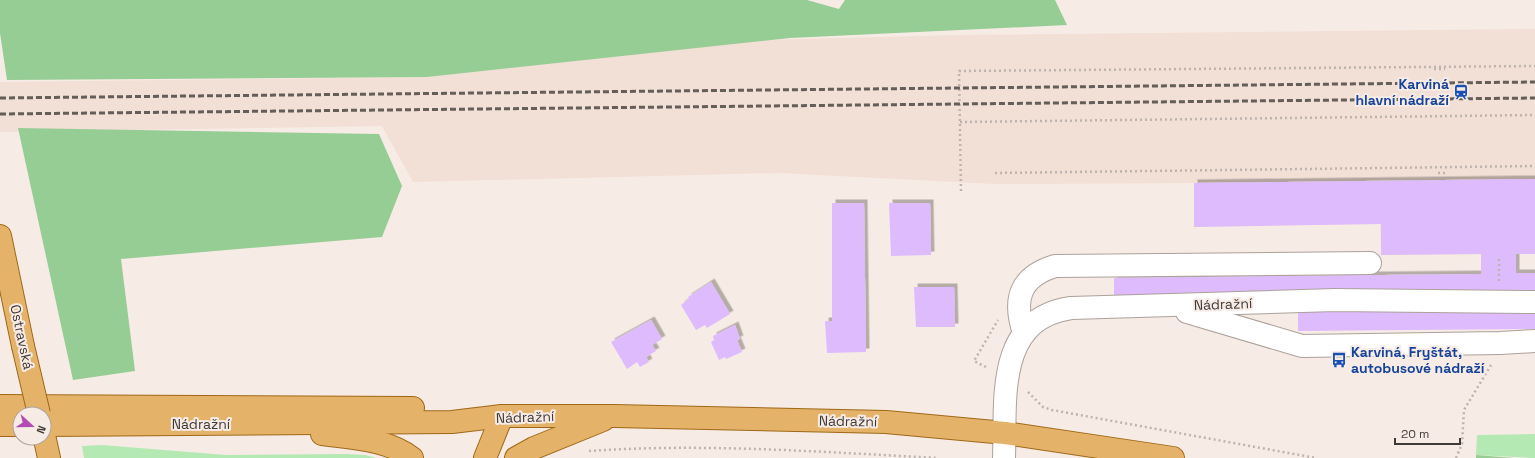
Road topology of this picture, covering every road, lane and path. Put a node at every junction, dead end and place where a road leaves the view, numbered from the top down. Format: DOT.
graph roads {
  1 [pos="1535,66"];
  2 [pos="1434,69"];
  3 [pos="1445,69"];
  4 [pos="1535,115"];
  5 [pos="1433,117"];
  6 [pos="1442,117"];
  7 [pos="960,122"];
  8 [pos="1535,166"];
  9 [pos="995,173"];
  10 [pos="1438,173"];
  11 [pos="1448,173"];
  12 [pos="961,190"];
  13 [pos="0,236"];
  14 [pos="1370,264"];
  15 [pos="1535,302"];
  16 [pos="1169,306"];
  17 [pos="999,318"];
  18 [pos="1024,333"];
  19 [pos="1535,341"];
  20 [pos="991,370"];
  21 [pos="1026,388"];
  22 [pos="0,406"];
  23 [pos="37,406"];
  24 [pos="1464,410"];
  25 [pos="502,416"];
  26 [pos="614,416"];
  27 [pos="261,424"];
  28 [pos="0,425"];
  29 [pos="12,425"];
  30 [pos="52,425"];
  31 [pos="1005,433"];
  32 [pos="46,446"];
  33 [pos="585,451"];
  34 [pos="49,458"];
  35 [pos="412,458"];
  36 [pos="485,458"];
  37 [pos="516,458"];
  38 [pos="938,458"];
  39 [pos="1004,458"];
  40 [pos="1173,458"];
  41 [pos="1316,458"];
  42 [pos="1456,458"];
  1 -- 7 [label="path"];
  2 -- 3 [label="path"];
  4 -- 7 [label="path"];
  5 -- 6 [label="path"];
  7 -- 12 [label="path"];
  8 -- 9 [label="path"];
  10 -- 11 [label="path"];
  13 -- 23 [label="main road, Ostravská, bridge"];
  14 -- 18 [label="street"];
  15 -- 16 [label="street, Nádražní"];
  16 -- 18 [label="street, Nádražní"];
  16 -- 19 [label="street"];
  17 -- 20 [label="path"];
  18 -- 31 [label="street, Nádražní"];
  21 -- 41 [label="path"];
  22 -- 25 [label="main road"];
  24 -- 42 [label="path"];
  25 -- 26 [label="main road, Nádražní"];
  25 -- 27 [label="main road, Nádražní"];
  25 -- 36 [label="main road"];
  26 -- 31 [label="main road, Nádražní"];
  26 -- 37 [label="main road"];
  27 -- 30 [label="main road, Nádražní"];
  27 -- 35 [label="main road"];
  28 -- 29 [label="main road"];
  31 -- 39 [label="street"];
  31 -- 40 [label="main road, Nádražní"];
  32 -- 34 [label="main road"];
  33 -- 38 [label="path"];
}
